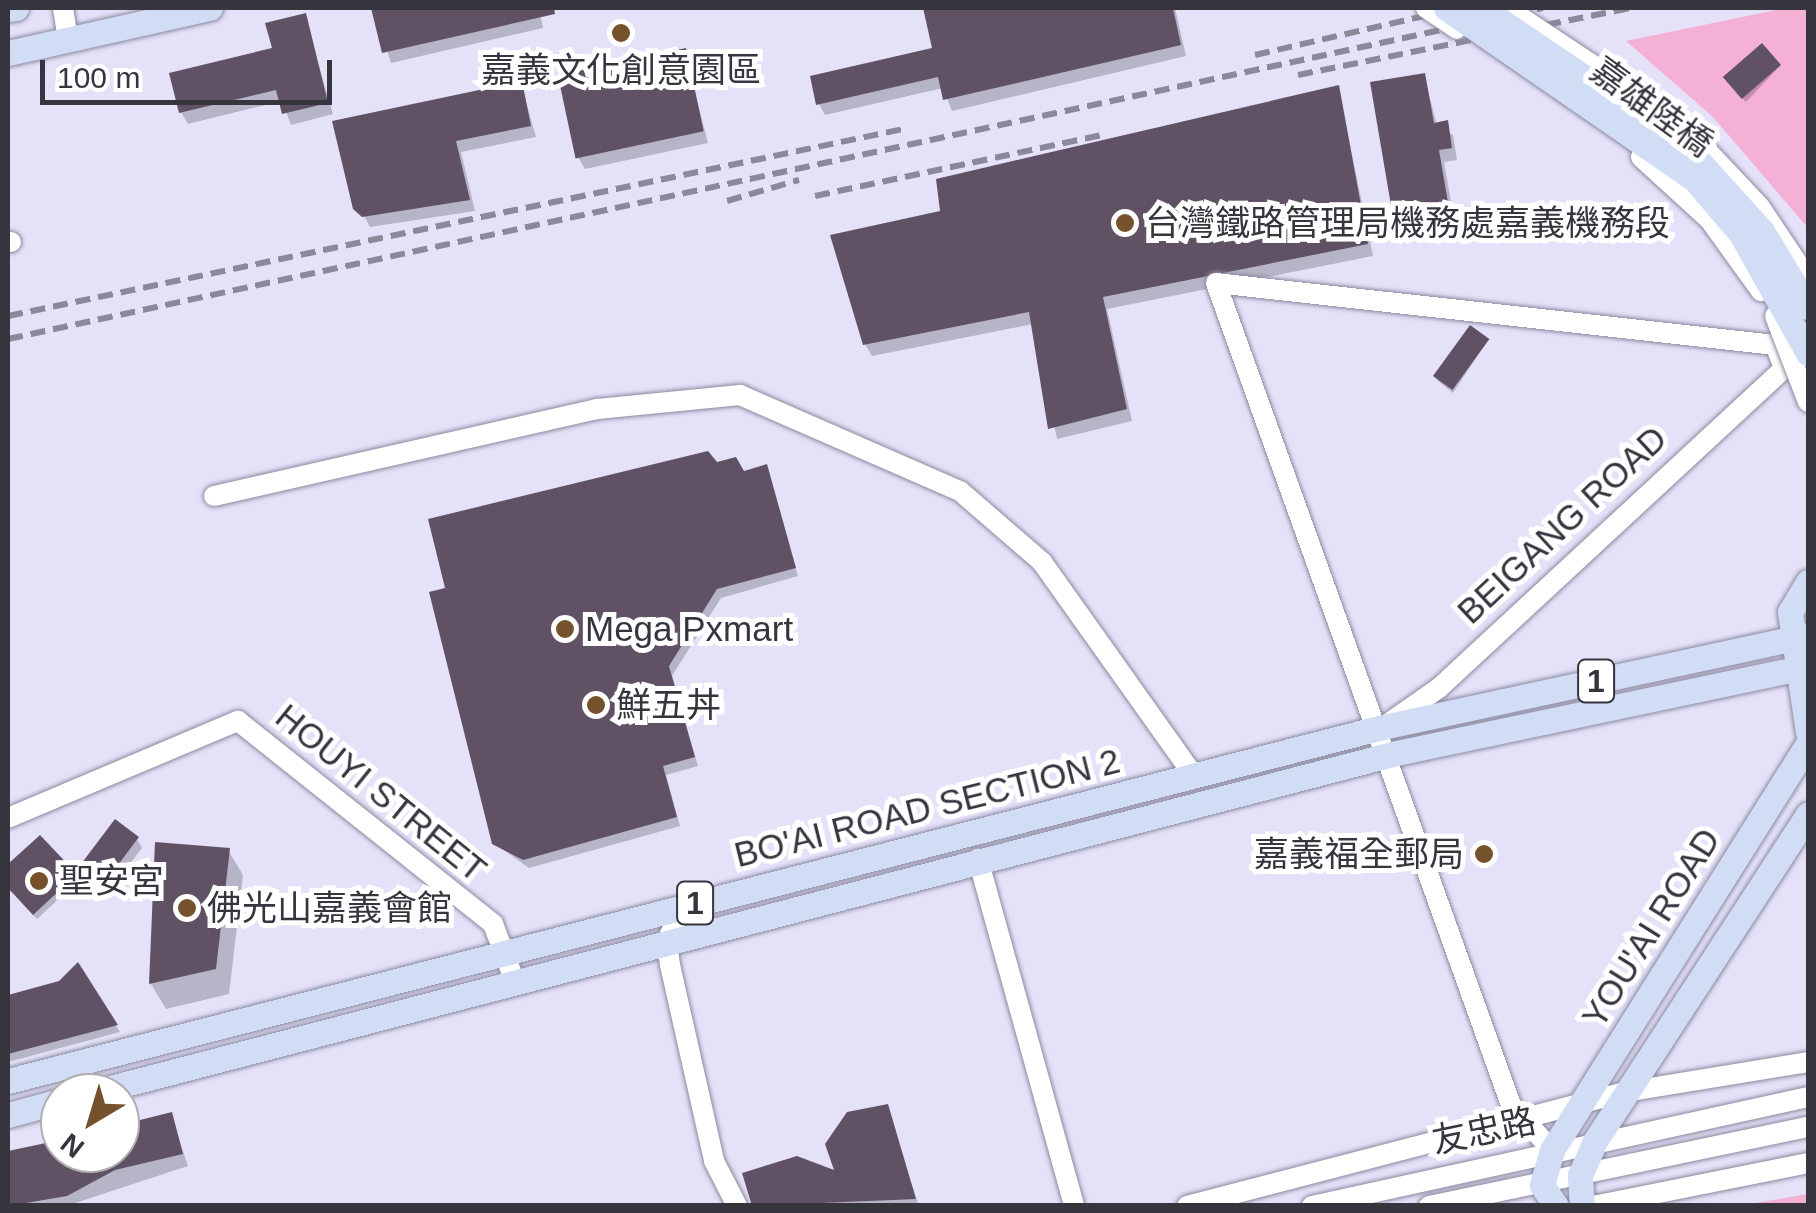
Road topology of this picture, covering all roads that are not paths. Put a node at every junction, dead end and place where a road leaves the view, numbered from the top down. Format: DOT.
graph roads {
  1 [pos="16,8"];
  2 [pos="64,8"];
  3 [pos="210,8"];
  4 [pos="1426,8"];
  5 [pos="1446,8"];
  6 [pos="1482,8"];
  7 [pos="1507,8"];
  8 [pos="8,10"];
  9 [pos="68,38"];
  10 [pos="8,53"];
  11 [pos="1808,279"];
  12 [pos="1808,307"];
  13 [pos="1808,352"];
  14 [pos="1808,402"];
  15 [pos="214,496"];
  16 [pos="1808,582"];
  17 [pos="1800,637"];
  18 [pos="1803,667"];
  19 [pos="1383,727"];
  20 [pos="1808,732"];
  21 [pos="1808,743"];
  22 [pos="1392,754"];
  23 [pos="1194,776"];
  24 [pos="1808,814"];
  25 [pos="8,818"];
  26 [pos="978,859"];
  27 [pos="683,906"];
  28 [pos="667,941"];
  29 [pos="507,952"];
  30 [pos="514,979"];
  31 [pos="1808,1062"];
  32 [pos="140,1080"];
  33 [pos="8,1081"];
  34 [pos="1626,1092"];
  35 [pos="1808,1097"];
  36 [pos="1586,1102"];
  37 [pos="40,1106"];
  38 [pos="8,1115"];
  39 [pos="1518,1120"];
  40 [pos="1808,1127"];
  41 [pos="1596,1142"];
  42 [pos="1552,1150"];
  43 [pos="1808,1163"];
  44 [pos="1580,1174"];
  45 [pos="1542,1199"];
  46 [pos="737,1206"];
  47 [pos="1074,1206"];
  48 [pos="1187,1206"];
  49 [pos="1312,1206"];
  50 [pos="1429,1206"];
  51 [pos="1582,1206"];
  52 [pos="1593,1206"];
  1 -- 8 [label="main road"];
  2 -- 9 [label="street"];
  3 -- 9 [label="main road"];
  4 -- 14 [label="street, bridge"];
  5 -- 13 [label="main road, 嘉雄陸橋, bridge"];
  6 -- 12 [label="main road, bridge"];
  7 -- 11 [label="street, bridge"];
  9 -- 10 [label="main road"];
  15 -- 23 [label="street"];
  16 -- 17 [label="main road"];
  17 -- 18 [label="main road"];
  17 -- 19 [label="main road, BO'AI ROAD SECTION 2 / 1"];
  18 -- 20 [label="main road"];
  18 -- 22 [label="main road, BO'AI ROAD SECTION 2 / 1"];
  19 -- 19 [label="street, BEIGANG ROAD"];
  19 -- 22 [label="street"];
  19 -- 23 [label="main road, BO'AI ROAD SECTION 2 / 1"];
  21 -- 36 [label="main road, YOU'AI ROAD"];
  22 -- 26 [label="main road, BO'AI ROAD SECTION 2 / 1"];
  22 -- 39 [label="street"];
  23 -- 27 [label="main road, BO'AI ROAD SECTION 2 / 1"];
  24 -- 34 [label="main road, YOU'AI ROAD"];
  25 -- 29 [label="street, HOUYI STREET"];
  26 -- 28 [label="main road, BO'AI ROAD SECTION 2 / 1"];
  26 -- 47 [label="street"];
  27 -- 28 [label="street"];
  27 -- 29 [label="main road, BO'AI ROAD SECTION 2 / 1"];
  28 -- 30 [label="main road, BO'AI ROAD SECTION 2 / 1"];
  28 -- 46 [label="street"];
  29 -- 30 [label="street, HOUYI STREET"];
  29 -- 33 [label="main road, BO'AI ROAD SECTION 2 / 1"];
  30 -- 32 [label="main road, BO'AI ROAD SECTION 2 / 1"];
  31 -- 34 [label="street"];
  34 -- 36 [label="street"];
  34 -- 41 [label="main road, YOU'AI ROAD"];
  35 -- 41 [label="street, 友忠路"];
  36 -- 39 [label="street"];
  36 -- 42 [label="main road, YOU'AI ROAD"];
  37 -- 38 [label="main road"];
  39 -- 42 [label="street"];
  39 -- 48 [label="street"];
  40 -- 44 [label="street, 友忠路"];
  41 -- 42 [label="street, 友忠路"];
  41 -- 44 [label="main road"];
  42 -- 45 [label="main road"];
  42 -- 49 [label="street, 友忠路"];
  43 -- 52 [label="street"];
  44 -- 45 [label="street, 友忠路"];
  44 -- 51 [label="main road"];
  45 -- 50 [label="street, 友忠路"];
}
